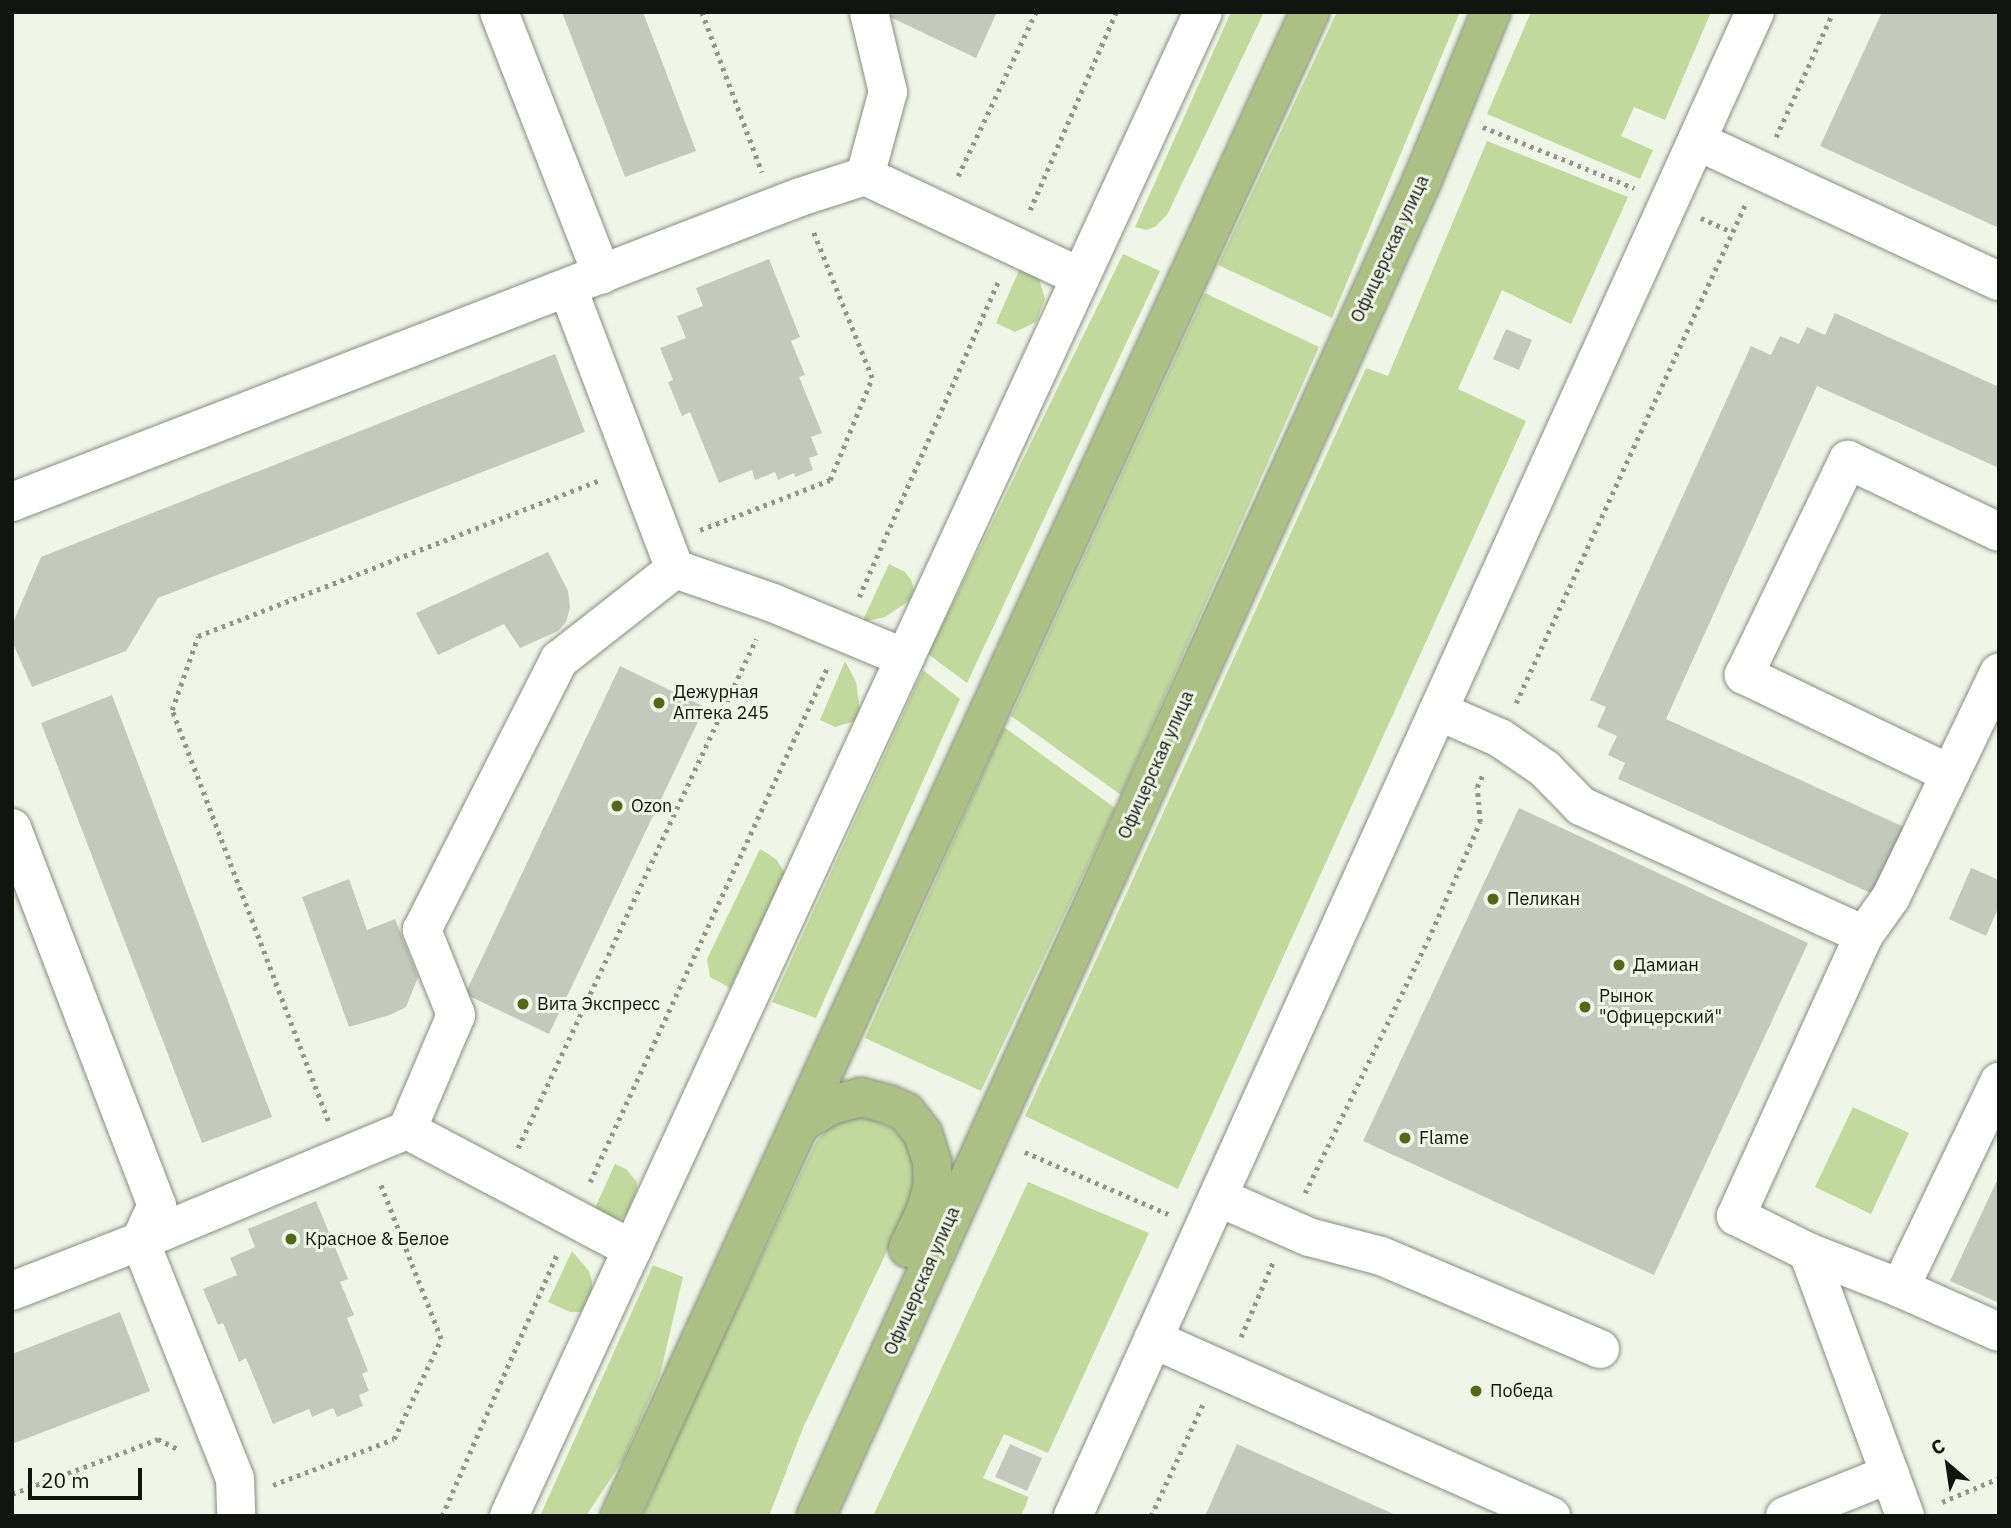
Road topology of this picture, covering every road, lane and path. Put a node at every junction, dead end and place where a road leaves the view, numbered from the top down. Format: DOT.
graph roads {
  1 [pos="499,12"];
  2 [pos="702,12"];
  3 [pos="869,12"];
  4 [pos="1036,12"];
  5 [pos="1116,12"];
  6 [pos="1203,12"];
  7 [pos="1310,12"];
  8 [pos="1491,12"];
  9 [pos="1755,12"];
  10 [pos="1833,12"];
  11 [pos="1697,141"];
  12 [pos="1761,169"];
  13 [pos="865,176"];
  14 [pos="800,197"];
  15 [pos="941,212"];
  16 [pos="1700,218"];
  17 [pos="1732,232"];
  18 [pos="1014,246"];
  19 [pos="1081,277"];
  20 [pos="1999,281"];
  21 [pos="585,282"];
  22 [pos="635,466"];
  23 [pos="12,502"];
  24 [pos="1999,532"];
  25 [pos="690,534"];
  26 [pos="675,569"];
  27 [pos="773,603"];
  28 [pos="844,632"];
  29 [pos="905,658"];
  30 [pos="1999,673"];
  31 [pos="1438,711"];
  32 [pos="1500,738"];
  33 [pos="1950,774"];
  34 [pos="12,828"];
  35 [pos="1864,935"];
  36 [pos="1999,1082"];
  37 [pos="803,1122"];
  38 [pos="407,1130"];
  39 [pos="1026,1153"];
  40 [pos="348,1154"];
  41 [pos="503,1180"];
  42 [pos="1218,1197"];
  43 [pos="573,1217"];
  44 [pos="1175,1217"];
  45 [pos="1287,1228"];
  46 [pos="141,1241"];
  47 [pos="632,1249"];
  48 [pos="1808,1252"];
  49 [pos="1900,1287"];
  50 [pos="12,1291"];
  51 [pos="1999,1332"];
  52 [pos="1153,1339"];
  53 [pos="1600,1349"];
  54 [pos="1226,1371"];
  55 [pos="1890,1474"];
  56 [pos="1999,1478"];
  57 [pos="12,1494"];
  58 [pos="235,1497"];
  59 [pos="1920,1510"];
  60 [pos="442,1516"];
  61 [pos="509,1516"];
  62 [pos="620,1516"];
  63 [pos="810,1516"];
  64 [pos="816,1516"];
  65 [pos="1073,1516"];
  66 [pos="1151,1516"];
  67 [pos="1551,1516"];
  68 [pos="1785,1516"];
  1 -- 21 [label="street"];
  2 -- 14 [label="path"];
  3 -- 13 [label="street"];
  4 -- 15 [label="path"];
  5 -- 18 [label="path"];
  6 -- 19 [label="street"];
  7 -- 37 [label="main road"];
  8 -- 64 [label="main road, Офицерская улица"];
  9 -- 11 [label="street"];
  10 -- 12 [label="path"];
  11 -- 12 [label="street"];
  11 -- 31 [label="street"];
  12 -- 17 [label="path"];
  12 -- 20 [label="street"];
  13 -- 14 [label="street"];
  13 -- 15 [label="street"];
  14 -- 21 [label="street"];
  14 -- 25 [label="path"];
  15 -- 18 [label="street"];
  16 -- 17 [label="path"];
  17 -- 32 [label="path"];
  18 -- 19 [label="street"];
  18 -- 28 [label="path"];
  19 -- 29 [label="street"];
  21 -- 22 [label="street"];
  21 -- 23 [label="street"];
  22 -- 26 [label="street"];
  22 -- 40 [label="path"];
  24 -- 33 [label="street"];
  26 -- 27 [label="street"];
  26 -- 38 [label="street"];
  27 -- 28 [label="street"];
  27 -- 41 [label="path"];
  28 -- 29 [label="street"];
  28 -- 43 [label="path"];
  29 -- 47 [label="street"];
  30 -- 33 [label="street"];
  31 -- 32 [label="street"];
  31 -- 42 [label="street"];
  32 -- 35 [label="street"];
  32 -- 45 [label="path"];
  33 -- 35 [label="street"];
  34 -- 46 [label="street"];
  35 -- 48 [label="street"];
  36 -- 49 [label="street"];
  37 -- 62 [label="main road"];
  37 -- 63 [label="main road, Офицерская улица"];
  38 -- 40 [label="street"];
  38 -- 41 [label="street"];
  39 -- 44 [label="path"];
  40 -- 46 [label="street"];
  40 -- 58 [label="path"];
  41 -- 43 [label="street"];
  42 -- 45 [label="street"];
  42 -- 52 [label="street"];
  43 -- 47 [label="street"];
  43 -- 60 [label="path"];
  45 -- 53 [label="street"];
  45 -- 54 [label="path"];
  46 -- 50 [label="street"];
  46 -- 58 [label="street"];
  47 -- 61 [label="street"];
  48 -- 49 [label="street"];
  48 -- 55 [label="street"];
  49 -- 51 [label="street"];
  52 -- 54 [label="street"];
  52 -- 65 [label="street"];
  54 -- 66 [label="path"];
  54 -- 67 [label="street"];
  55 -- 59 [label="street"];
  55 -- 68 [label="street"];
  56 -- 59 [label="path"];
  57 -- 58 [label="path"];
}
